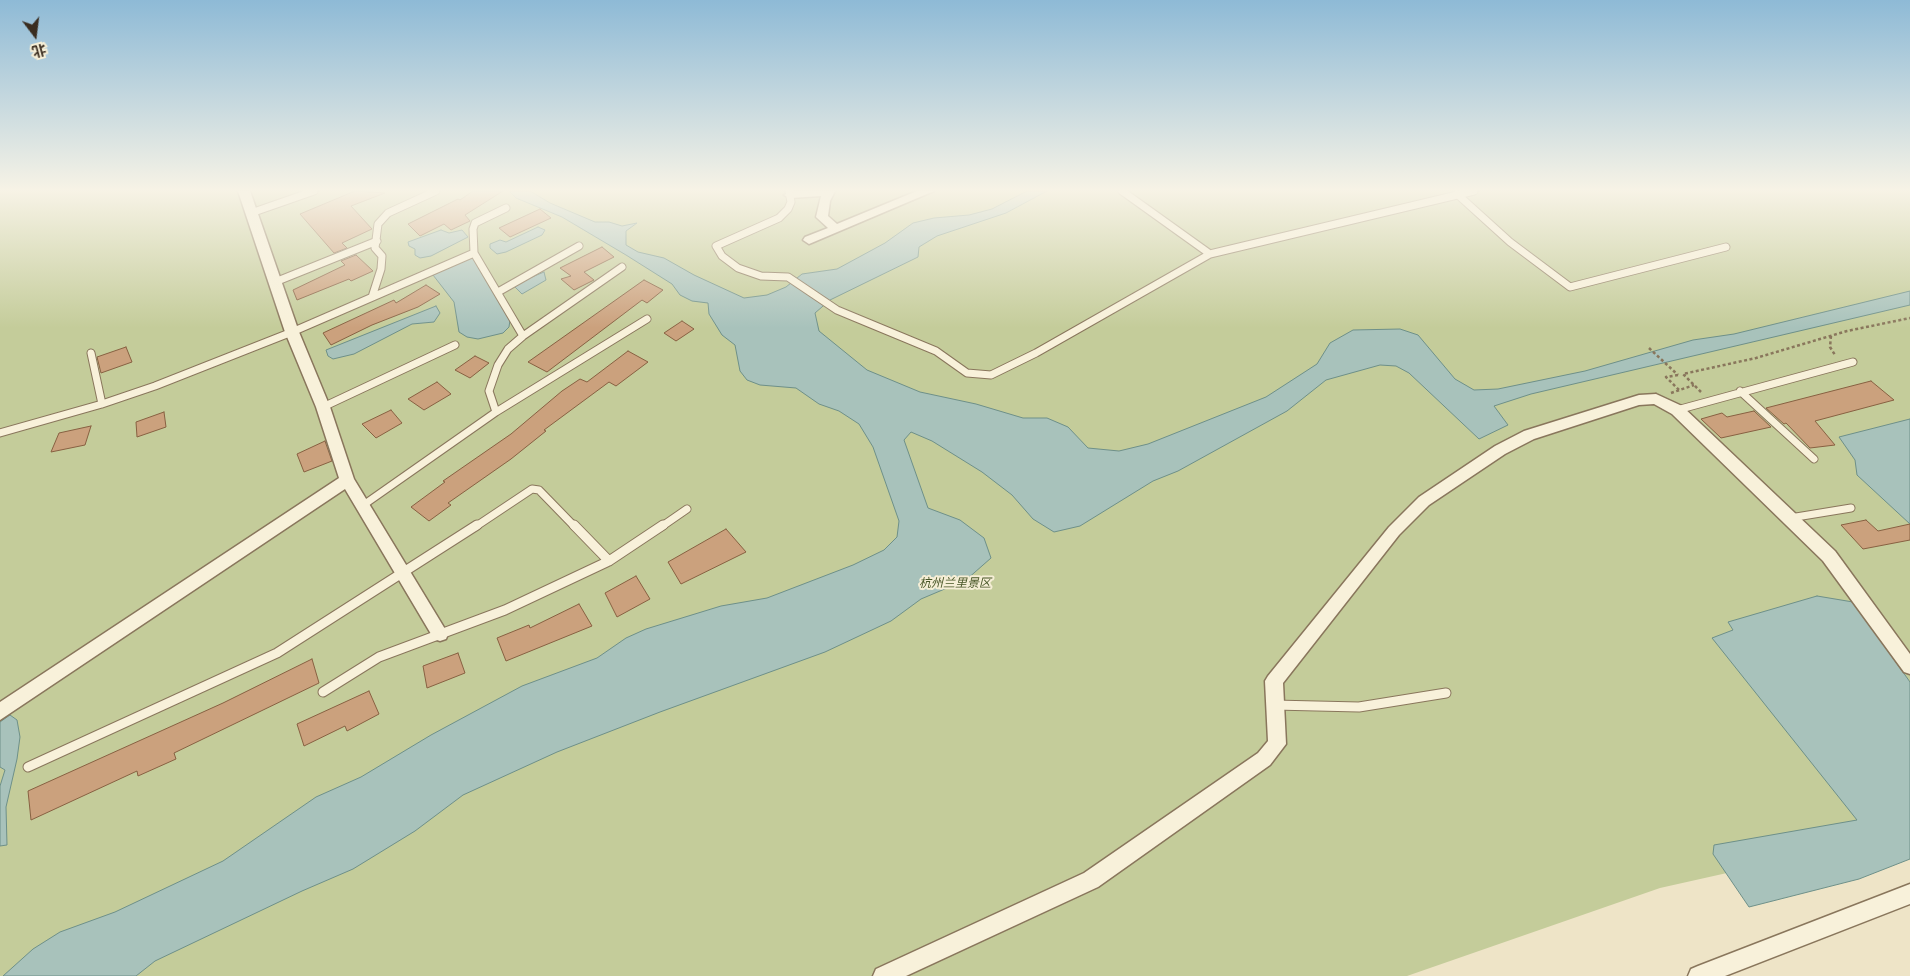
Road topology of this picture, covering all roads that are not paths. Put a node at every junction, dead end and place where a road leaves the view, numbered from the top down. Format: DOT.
graph roads {
  1 [pos="259,237"];
  2 [pos="377,237"];
  3 [pos="473,237"];
  4 [pos="737,237"];
  5 [pos="817,237"];
  6 [pos="1186,237"];
  7 [pos="1280,237"];
  8 [pos="1504,237"];
  9 [pos="809,240"];
  10 [pos="376,241"];
  11 [pos="579,246"];
  12 [pos="1726,247"];
  13 [pos="474,253"];
  14 [pos="1210,254"];
  15 [pos="622,267"];
  16 [pos="275,282"];
  17 [pos="498,292"];
  18 [pos="372,297"];
  19 [pos="647,319"];
  20 [pos="292,332"];
  21 [pos="523,336"];
  22 [pos="455,345"];
  23 [pos="91,353"];
  24 [pos="1853,362"];
  25 [pos="1740,391"];
  26 [pos="102,404"];
  27 [pos="323,407"];
  28 [pos="1677,410"];
  29 [pos="496,412"];
  30 [pos="0,433"];
  31 [pos="1814,459"];
  32 [pos="347,480"];
  33 [pos="362,506"];
  34 [pos="1851,508"];
  35 [pos="688,509"];
  36 [pos="1790,518"];
  37 [pos="609,561"];
  38 [pos="406,573"];
  39 [pos="440,634"];
  40 [pos="1910,667"];
  41 [pos="322,692"];
  42 [pos="1446,693"];
  43 [pos="1274,705"];
  44 [pos="0,712"];
  45 [pos="28,767"];
  46 [pos="1910,894"];
  47 [pos="883,976"];
  48 [pos="1698,976"];
  1 -- 16 [label="street"];
  2 -- 10 [label="lane"];
  3 -- 13 [label="lane"];
  4 -- 14 [label="lane"];
  5 -- 9 [label="street"];
  6 -- 14 [label="lane"];
  7 -- 14 [label="lane"];
  8 -- 12 [label="lane"];
  10 -- 16 [label="lane"];
  10 -- 18 [label="lane"];
  11 -- 17 [label="lane"];
  13 -- 17 [label="lane"];
  13 -- 18 [label="lane"];
  15 -- 21 [label="lane"];
  16 -- 20 [label="street"];
  17 -- 21 [label="lane"];
  18 -- 20 [label="lane"];
  19 -- 29 [label="lane"];
  20 -- 26 [label="lane"];
  20 -- 27 [label="street"];
  21 -- 29 [label="lane"];
  22 -- 27 [label="lane"];
  23 -- 26 [label="lane"];
  24 -- 25 [label="lane"];
  25 -- 28 [label="lane"];
  25 -- 31 [label="lane"];
  26 -- 30 [label="lane"];
  27 -- 32 [label="street"];
  28 -- 36 [label="street"];
  28 -- 43 [label="street"];
  29 -- 33 [label="lane"];
  32 -- 33 [label="street"];
  32 -- 44 [label="street"];
  33 -- 38 [label="street"];
  34 -- 36 [label="lane"];
  35 -- 37 [label="lane"];
  36 -- 40 [label="street"];
  37 -- 38 [label="lane"];
  37 -- 39 [label="lane"];
  38 -- 39 [label="street"];
  38 -- 45 [label="lane"];
  39 -- 41 [label="lane"];
  42 -- 43 [label="lane"];
  43 -- 47 [label="street"];
  46 -- 48 [label="street"];
}
